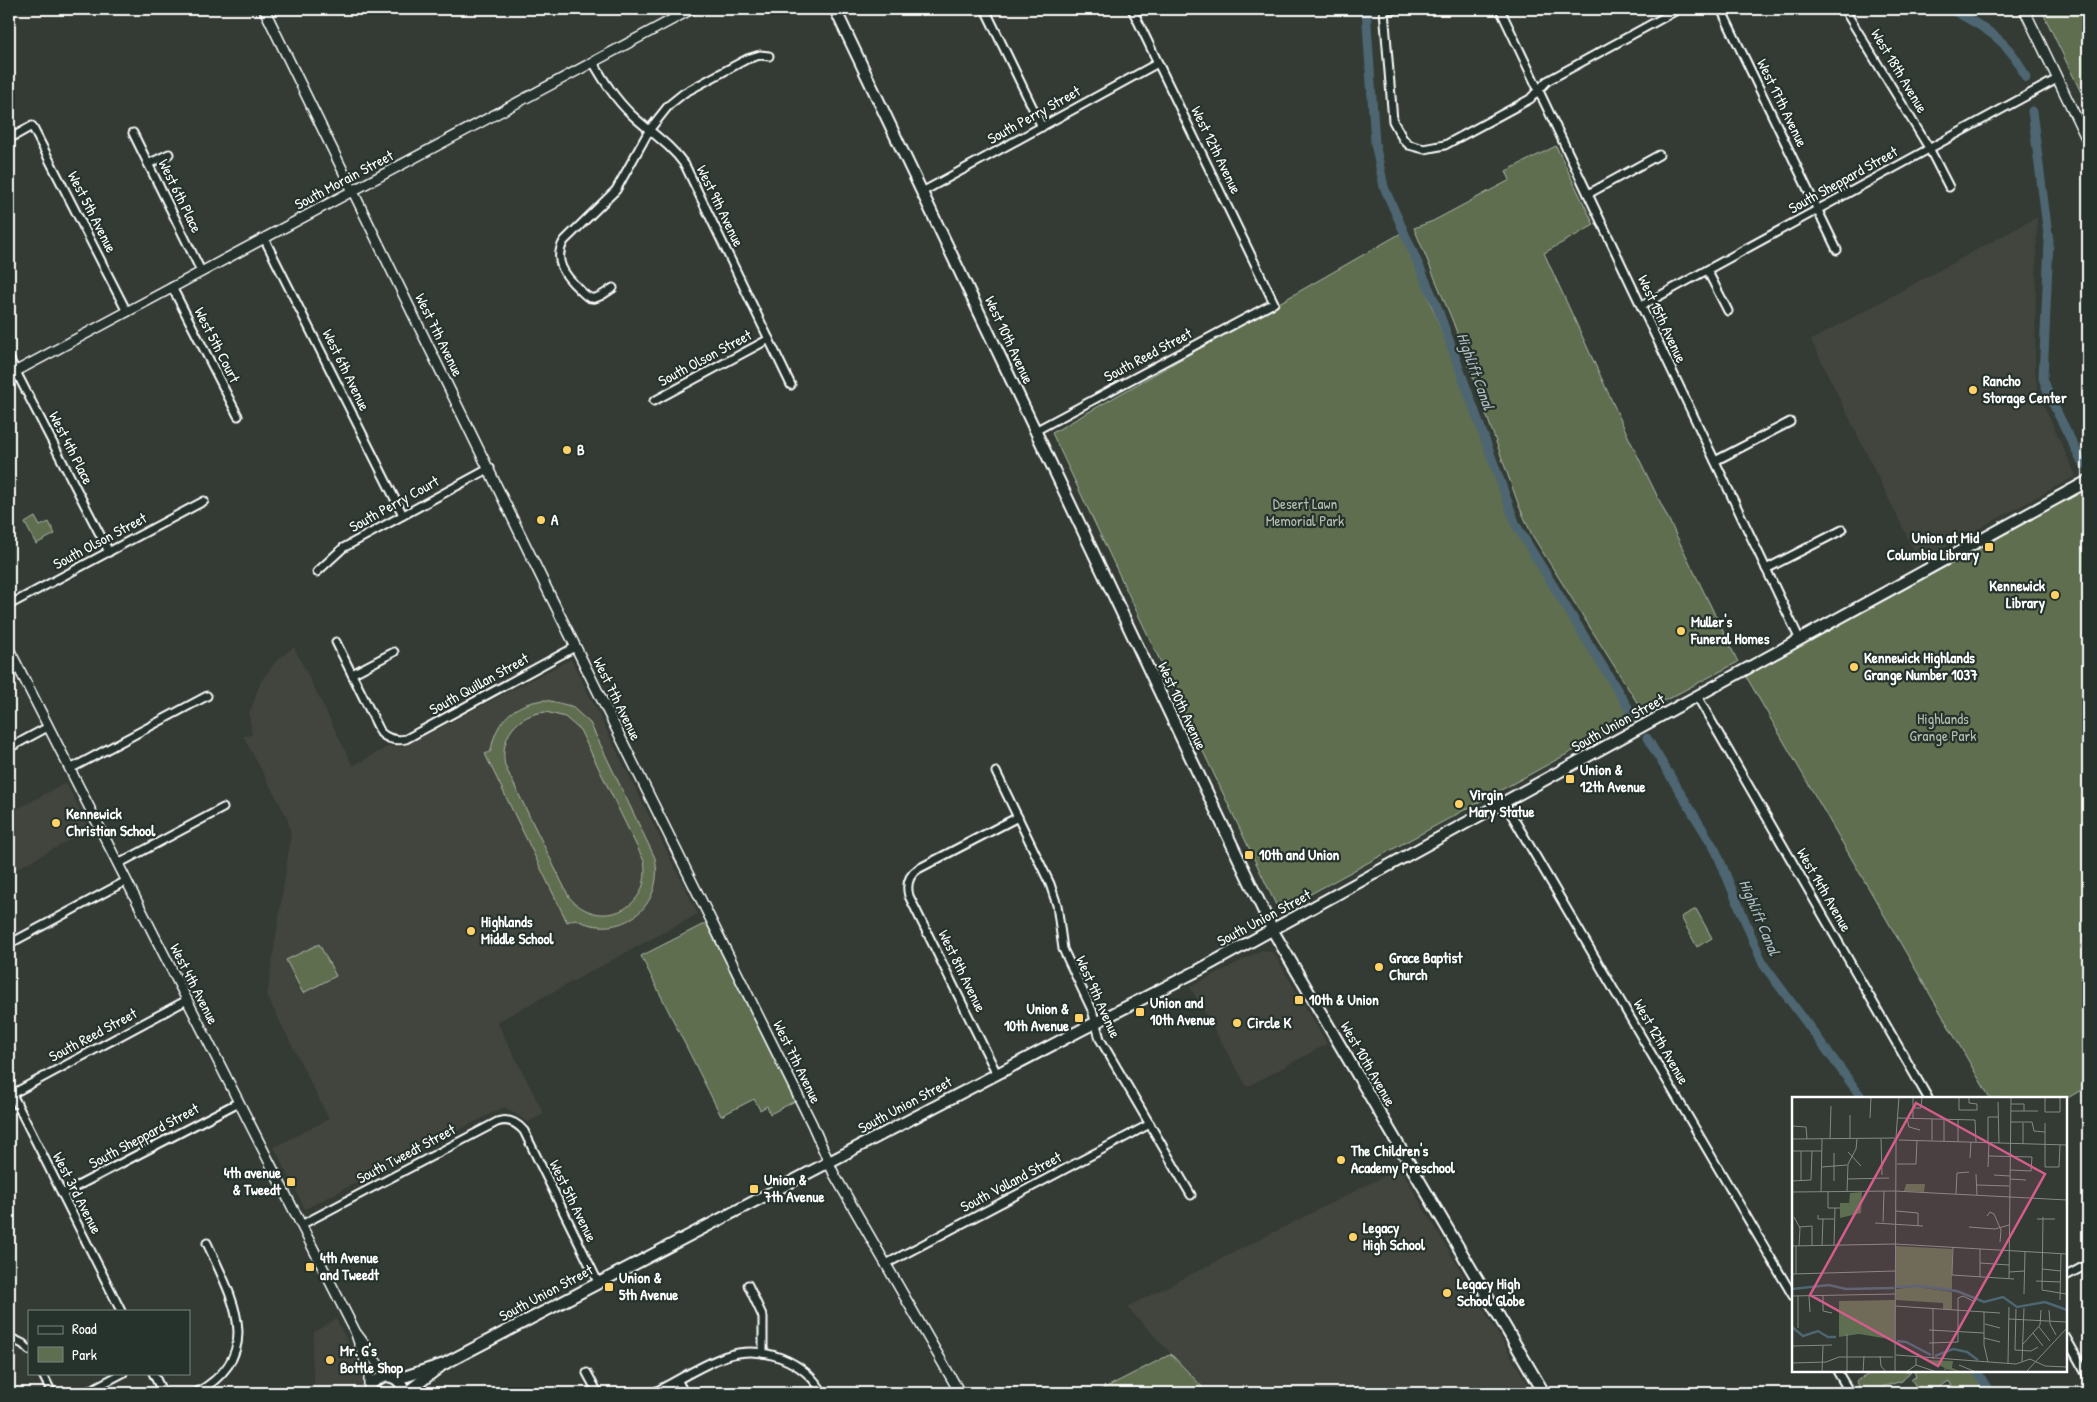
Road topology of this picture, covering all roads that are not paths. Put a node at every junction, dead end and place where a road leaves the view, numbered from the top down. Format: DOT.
graph roads {
  1 [pos="264,9"];
  2 [pos="692,9"];
  3 [pos="835,9"];
  4 [pos="985,9"];
  5 [pos="1132,9"];
  6 [pos="1500,9"];
  7 [pos="1680,9"];
  8 [pos="1721,9"];
  9 [pos="1844,9"];
  10 [pos="2024,9"];
  11 [pos="1395,10"];
  12 [pos="769,56"];
  13 [pos="593,62"];
  14 [pos="1158,62"];
  15 [pos="2057,79"];
  16 [pos="1539,90"];
  17 [pos="1042,127"];
  18 [pos="650,129"];
  19 [pos="133,133"];
  20 [pos="9,139"];
  21 [pos="2088,142"];
  22 [pos="1930,148"];
  23 [pos="169,154"];
  24 [pos="1659,155"];
  25 [pos="148,164"];
  26 [pos="1949,187"];
  27 [pos="354,190"];
  28 [pos="922,192"];
  29 [pos="1588,194"];
  30 [pos="1818,210"];
  31 [pos="264,238"];
  32 [pos="1837,250"];
  33 [pos="1707,270"];
  34 [pos="201,271"];
  35 [pos="172,287"];
  36 [pos="612,288"];
  37 [pos="1274,303"];
  38 [pos="1641,306"];
  39 [pos="1728,311"];
  40 [pos="127,312"];
  41 [pos="769,339"];
  42 [pos="9,358"];
  43 [pos="12,373"];
  44 [pos="791,385"];
  45 [pos="654,401"];
  46 [pos="238,416"];
  47 [pos="1790,422"];
  48 [pos="1036,431"];
  49 [pos="1715,461"];
  50 [pos="490,468"];
  51 [pos="2088,481"];
  52 [pos="204,501"];
  53 [pos="402,515"];
  54 [pos="1842,530"];
  55 [pos="109,552"];
  56 [pos="1766,569"];
  57 [pos="317,572"];
  58 [pos="9,605"];
  59 [pos="1800,640"];
  60 [pos="336,642"];
  61 [pos="575,646"];
  62 [pos="9,650"];
  63 [pos="394,652"];
  64 [pos="352,674"];
  65 [pos="207,696"];
  66 [pos="1697,696"];
  67 [pos="48,728"];
  68 [pos="9,748"];
  69 [pos="70,769"];
  70 [pos="996,772"];
  71 [pos="1504,802"];
  72 [pos="223,808"];
  73 [pos="1018,817"];
  74 [pos="118,864"];
  75 [pos="126,881"];
  76 [pos="1273,931"];
  77 [pos="9,944"];
  78 [pos="187,1000"];
  79 [pos="1095,1022"];
  80 [pos="997,1074"];
  81 [pos="10,1091"];
  82 [pos="1927,1097"];
  83 [pos="238,1102"];
  84 [pos="1150,1124"];
  85 [pos="524,1131"];
  86 [pos="828,1162"];
  87 [pos="62,1194"];
  88 [pos="1191,1195"];
  89 [pos="301,1225"];
  90 [pos="207,1243"];
  91 [pos="886,1264"];
  92 [pos="2088,1264"];
  93 [pos="2067,1275"];
  94 [pos="598,1282"];
  95 [pos="748,1285"];
  96 [pos="1792,1294"];
  97 [pos="120,1310"];
  98 [pos="354,1331"];
  99 [pos="2067,1340"];
  100 [pos="9,1342"];
  101 [pos="28,1349"];
  102 [pos="763,1353"];
  103 [pos="444,1364"];
  104 [pos="1838,1372"];
  105 [pos="587,1373"];
  106 [pos="42,1374"];
  107 [pos="121,1374"];
  108 [pos="154,1374"];
  109 [pos="391,1376"];
  110 [pos="2088,1377"];
  111 [pos="678,1381"];
  112 [pos="368,1391"];
  113 [pos="52,1393"];
  114 [pos="85,1393"];
  115 [pos="163,1393"];
  116 [pos="196,1393"];
  117 [pos="405,1393"];
  118 [pos="598,1393"];
  119 [pos="653,1393"];
  120 [pos="684,1393"];
  121 [pos="823,1393"];
  122 [pos="960,1393"];
  123 [pos="1544,1393"];
  124 [pos="1850,1393"];
  1 -- 27 [label="street, West 7th Avenue"];
  2 -- 13 [label="street, South Morain Street"];
  3 -- 28 [label="main road, West 10th Avenue"];
  4 -- 17 [label="street"];
  5 -- 14 [label="street, West 12th Avenue"];
  6 -- 16 [label="street, West 15th Avenue"];
  7 -- 16 [label="street"];
  8 -- 30 [label="street, West 17th Avenue"];
  9 -- 22 [label="street, West 18th Avenue"];
  10 -- 15 [label="street"];
  11 -- 16 [label="street"];
  12 -- 18 [label="street"];
  13 -- 18 [label="street, West 9th Avenue"];
  13 -- 27 [label="street, South Morain Street"];
  14 -- 17 [label="street, South Perry Street"];
  14 -- 37 [label="street, West 12th Avenue"];
  15 -- 21 [label="street"];
  15 -- 22 [label="street, South Sheppard Street"];
  16 -- 29 [label="street, West 15th Avenue"];
  17 -- 28 [label="street, South Perry Street"];
  18 -- 36 [label="street"];
  18 -- 41 [label="street, West 9th Avenue"];
  19 -- 25 [label="street, West 6th Place"];
  20 -- 40 [label="street, West 5th Avenue"];
  22 -- 26 [label="street, West 18th Avenue"];
  22 -- 30 [label="street, South Sheppard Street"];
  23 -- 25 [label="street"];
  24 -- 29 [label="street"];
  25 -- 34 [label="street, West 6th Place"];
  27 -- 31 [label="street, South Morain Street"];
  27 -- 50 [label="street, West 7th Avenue"];
  28 -- 48 [label="main road, West 10th Avenue"];
  29 -- 38 [label="street, West 15th Avenue"];
  30 -- 32 [label="street, West 17th Avenue"];
  30 -- 33 [label="street, South Sheppard Street"];
  31 -- 34 [label="street, South Morain Street"];
  31 -- 53 [label="street, West 6th Avenue"];
  33 -- 38 [label="street, South Sheppard Street"];
  33 -- 39 [label="street"];
  34 -- 35 [label="street, South Morain Street"];
  35 -- 40 [label="street, South Morain Street"];
  35 -- 46 [label="street, West 5th Court"];
  37 -- 48 [label="street, South Reed Street"];
  38 -- 49 [label="street, West 15th Avenue"];
  40 -- 43 [label="street, South Morain Street"];
  41 -- 44 [label="street, West 9th Avenue"];
  41 -- 45 [label="street, South Olson Street"];
  42 -- 43 [label="street, West 4th Place"];
  43 -- 55 [label="street, West 4th Place"];
  47 -- 49 [label="street"];
  48 -- 76 [label="main road, West 10th Avenue"];
  49 -- 56 [label="street, West 15th Avenue"];
  50 -- 53 [label="street, South Perry Court"];
  50 -- 61 [label="street, West 7th Avenue"];
  51 -- 59 [label="main road, South Union Street"];
  52 -- 55 [label="street, South Olson Street"];
  53 -- 57 [label="street, South Perry Court"];
  54 -- 56 [label="street"];
  55 -- 58 [label="street, South Olson Street"];
  56 -- 59 [label="street, West 15th Avenue"];
  59 -- 66 [label="main road, South Union Street"];
  60 -- 64 [label="street"];
  61 -- 64 [label="street, South Quillan Street"];
  61 -- 86 [label="street, West 7th Avenue"];
  62 -- 67 [label="street, West 4th Avenue"];
  63 -- 64 [label="street"];
  65 -- 69 [label="street"];
  66 -- 71 [label="main road, South Union Street"];
  66 -- 82 [label="street, West 14th Avenue"];
  67 -- 68 [label="street"];
  67 -- 69 [label="street, West 4th Avenue"];
  69 -- 74 [label="street, West 4th Avenue"];
  70 -- 73 [label="street, West 9th Avenue"];
  71 -- 76 [label="main road, South Union Street"];
  71 -- 96 [label="street, West 12th Avenue"];
  72 -- 74 [label="street"];
  73 -- 79 [label="street, West 9th Avenue"];
  73 -- 80 [label="street, West 8th Avenue"];
  74 -- 75 [label="street, West 4th Avenue"];
  75 -- 77 [label="street"];
  75 -- 78 [label="street, West 4th Avenue"];
  76 -- 79 [label="main road, South Union Street"];
  76 -- 123 [label="main road, West 10th Avenue"];
  78 -- 81 [label="street, South Reed Street"];
  78 -- 83 [label="street, West 4th Avenue"];
  79 -- 80 [label="main road, South Union Street"];
  79 -- 84 [label="street, West 9th Avenue"];
  80 -- 86 [label="main road, South Union Street"];
  81 -- 87 [label="street, West 3rd Avenue"];
  83 -- 87 [label="street, South Sheppard Street"];
  83 -- 89 [label="street, West 4th Avenue"];
  84 -- 88 [label="street, West 9th Avenue"];
  84 -- 91 [label="street, South Volland Street"];
  85 -- 89 [label="street, South Tweedt Street"];
  85 -- 94 [label="street, West 5th Avenue"];
  86 -- 91 [label="street, West 7th Avenue"];
  86 -- 94 [label="main road, South Union Street"];
  87 -- 97 [label="street, West 3rd Avenue"];
  89 -- 98 [label="street, West 4th Avenue"];
  90 -- 116 [label="street"];
  91 -- 122 [label="street, West 7th Avenue"];
  92 -- 93 [label="street"];
  94 -- 103 [label="main road, South Union Street"];
  95 -- 102 [label="street"];
  98 -- 109 [label="street, West 4th Avenue"];
  98 -- 112 [label="street, West 4th Avenue"];
  99 -- 110 [label="street"];
  100 -- 101 [label="street"];
  102 -- 111 [label="street"];
  102 -- 121 [label="street"];
  103 -- 109 [label="main road, South Union Street"];
  103 -- 117 [label="main road, South Union Street"];
  104 -- 124 [label="street"];
  105 -- 118 [label="street"];
  106 -- 113 [label="street"];
  107 -- 114 [label="street"];
  108 -- 115 [label="street"];
  109 -- 112 [label="main road, South Union Street"];
  109 -- 117 [label="main road"];
  111 -- 119 [label="street"];
  111 -- 120 [label="street"];
}
